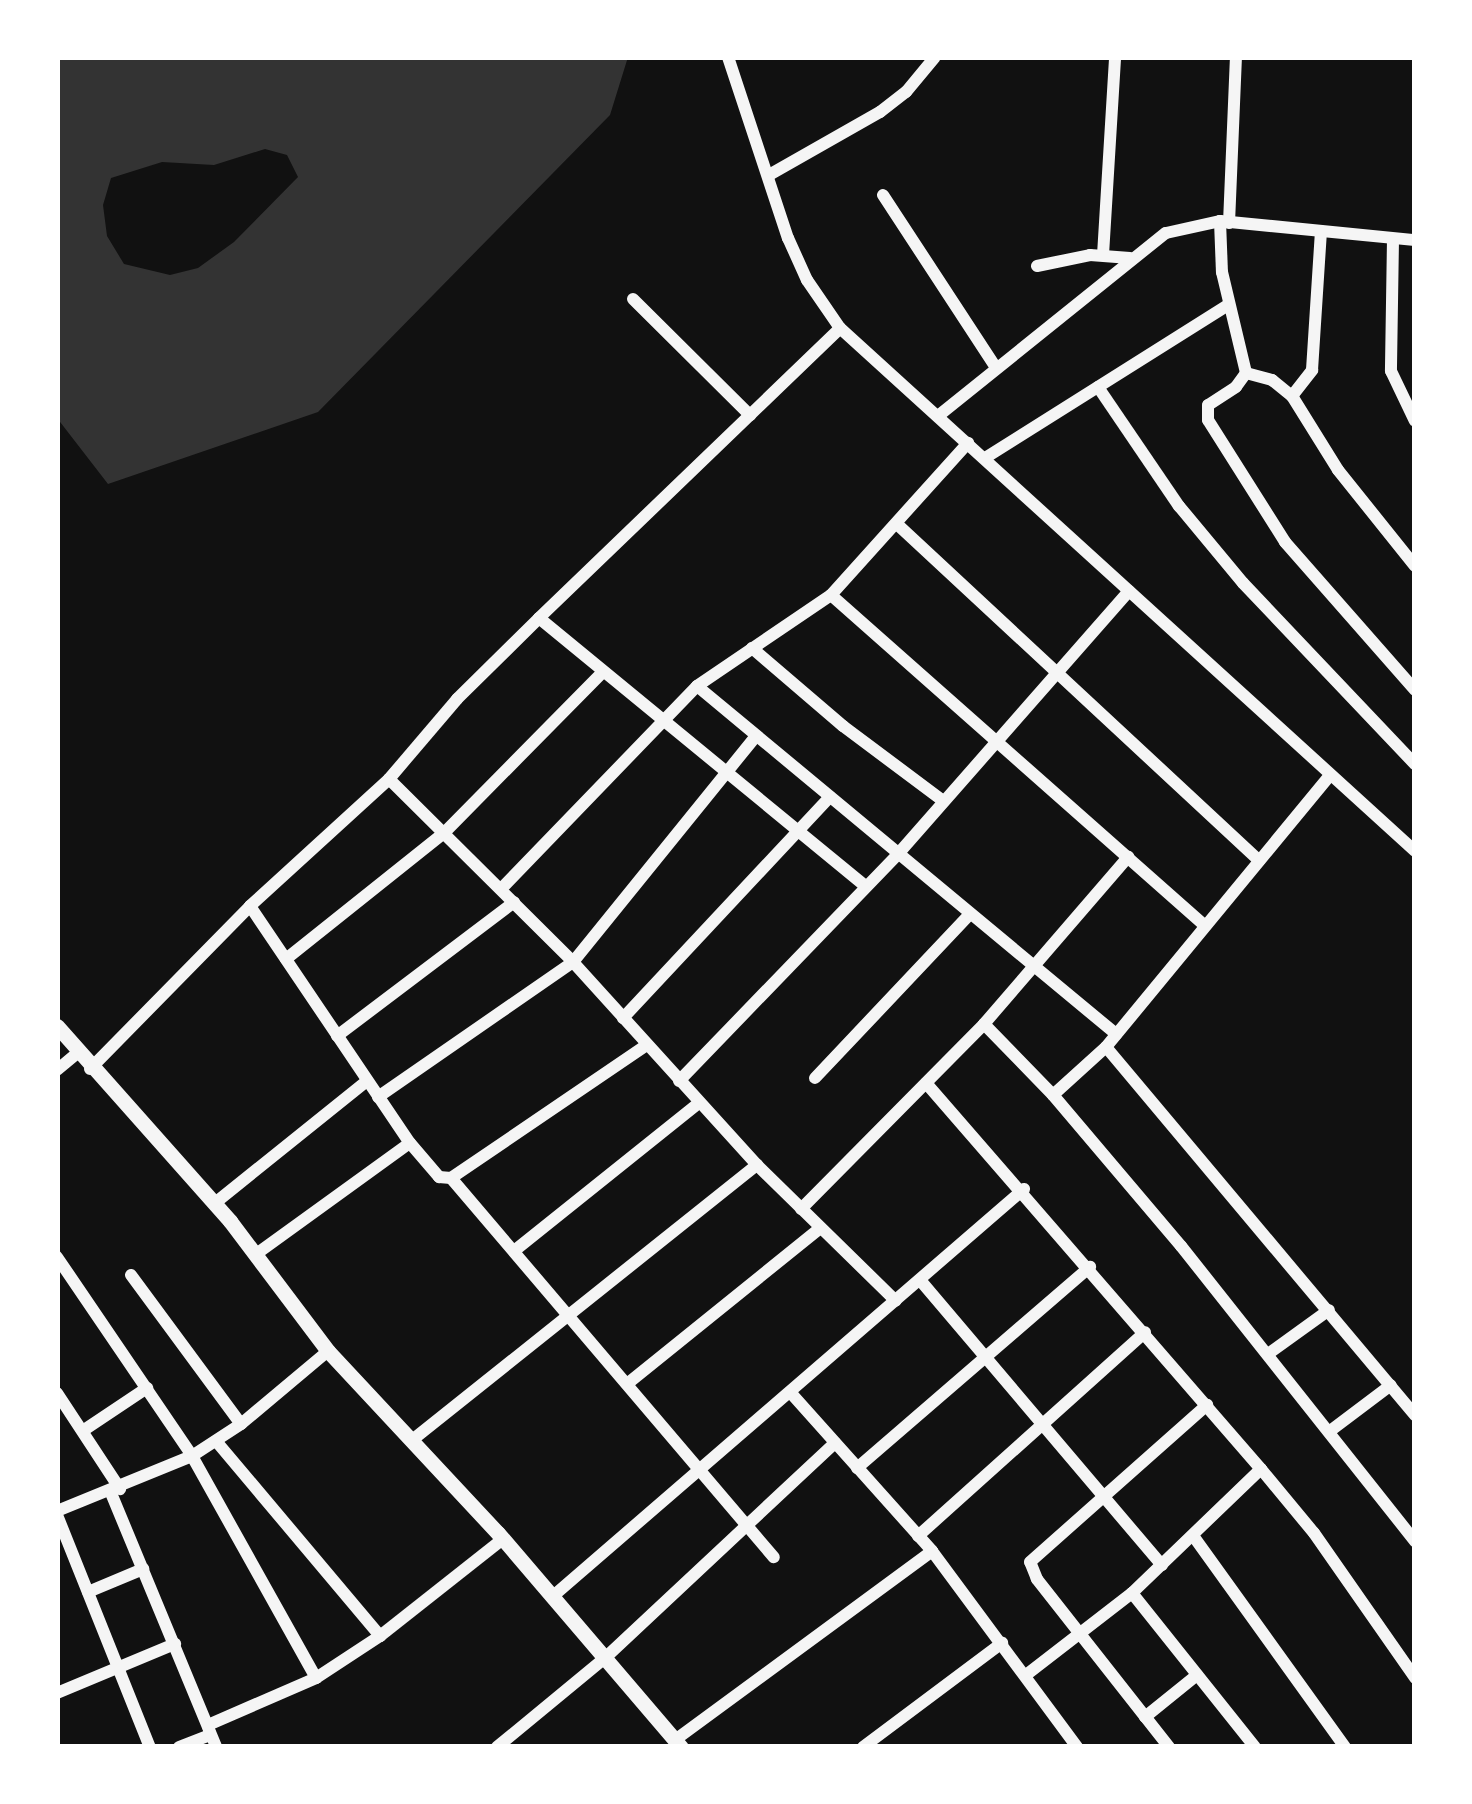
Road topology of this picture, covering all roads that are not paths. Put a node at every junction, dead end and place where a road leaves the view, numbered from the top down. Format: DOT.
graph roads {
  1 [pos="728,57"];
  2 [pos="935,57"];
  3 [pos="1115,57"];
  4 [pos="1236,57"];
  5 [pos="769,176"];
  6 [pos="883,195"];
  7 [pos="1224,222"];
  8 [pos="1321,231"];
  9 [pos="1393,239"];
  10 [pos="1415,240"];
  11 [pos="1103,255"];
  12 [pos="1130,258"];
  13 [pos="1037,266"];
  14 [pos="633,299"];
  15 [pos="1228,305"];
  16 [pos="839,328"];
  17 [pos="996,368"];
  18 [pos="1246,373"];
  19 [pos="1098,387"];
  20 [pos="1292,395"];
  21 [pos="750,415"];
  22 [pos="938,416"];
  23 [pos="1415,421"];
  24 [pos="968,443"];
  25 [pos="985,458"];
  26 [pos="898,525"];
  27 [pos="1415,566"];
  28 [pos="1129,591"];
  29 [pos="831,595"];
  30 [pos="539,618"];
  31 [pos="752,648"];
  32 [pos="1053,671"];
  33 [pos="601,674"];
  34 [pos="697,686"];
  35 [pos="1415,690"];
  36 [pos="662,719"];
  37 [pos="756,736"];
  38 [pos="995,737"];
  39 [pos="1415,764"];
  40 [pos="724,770"];
  41 [pos="1330,776"];
  42 [pos="389,779"];
  43 [pos="830,797"];
  44 [pos="943,800"];
  45 [pos="444,833"];
  46 [pos="796,833"];
  47 [pos="1413,847"];
  48 [pos="898,854"];
  49 [pos="1128,857"];
  50 [pos="1259,861"];
  51 [pos="866,887"];
  52 [pos="501,889"];
  53 [pos="514,902"];
  54 [pos="250,906"];
  55 [pos="969,915"];
  56 [pos="1203,924"];
  57 [pos="286,959"];
  58 [pos="573,962"];
  59 [pos="1033,967"];
  60 [pos="622,1018"];
  61 [pos="984,1024"];
  62 [pos="57,1026"];
  63 [pos="1116,1034"];
  64 [pos="337,1036"];
  65 [pos="647,1045"];
  66 [pos="1106,1047"];
  67 [pos="77,1053"];
  68 [pos="90,1069"];
  69 [pos="57,1070"];
  70 [pos="815,1078"];
  71 [pos="367,1081"];
  72 [pos="679,1081"];
  73 [pos="926,1083"];
  74 [pos="1054,1095"];
  75 [pos="378,1097"];
  76 [pos="699,1103"];
  77 [pos="410,1143"];
  78 [pos="757,1165"];
  79 [pos="451,1178"];
  80 [pos="1024,1190"];
  81 [pos="215,1203"];
  82 [pos="801,1209"];
  83 [pos="820,1228"];
  84 [pos="514,1251"];
  85 [pos="256,1255"];
  86 [pos="57,1257"];
  87 [pos="1090,1267"];
  88 [pos="131,1275"];
  89 [pos="920,1280"];
  90 [pos="896,1301"];
  91 [pos="1329,1310"];
  92 [pos="568,1313"];
  93 [pos="1145,1332"];
  94 [pos="328,1351"];
  95 [pos="1268,1354"];
  96 [pos="983,1357"];
  97 [pos="627,1384"];
  98 [pos="1390,1385"];
  99 [pos="147,1388"];
  100 [pos="790,1392"];
  101 [pos="57,1393"];
  102 [pos="1207,1405"];
  103 [pos="1415,1415"];
  104 [pos="1040,1423"];
  105 [pos="241,1424"];
  106 [pos="84,1430"];
  107 [pos="1330,1431"];
  108 [pos="216,1441"];
  109 [pos="412,1441"];
  110 [pos="835,1443"];
  111 [pos="192,1456"];
  112 [pos="857,1468"];
  113 [pos="1261,1468"];
  114 [pos="699,1470"];
  115 [pos="116,1491"];
  116 [pos="1104,1497"];
  117 [pos="57,1513"];
  118 [pos="747,1526"];
  119 [pos="918,1536"];
  120 [pos="1193,1537"];
  121 [pos="503,1539"];
  122 [pos="1415,1541"];
  123 [pos="932,1551"];
  124 [pos="774,1557"];
  125 [pos="1162,1565"];
  126 [pos="143,1569"];
  127 [pos="88,1592"];
  128 [pos="1132,1593"];
  129 [pos="552,1597"];
  130 [pos="1081,1634"];
  131 [pos="380,1636"];
  132 [pos="1002,1643"];
  133 [pos="175,1644"];
  134 [pos="605,1658"];
  135 [pos="118,1666"];
  136 [pos="1196,1675"];
  137 [pos="1026,1676"];
  138 [pos="316,1678"];
  139 [pos="1415,1678"];
  140 [pos="57,1693"];
  141 [pos="1145,1717"];
  142 [pos="208,1725"];
  143 [pos="678,1743"];
  144 [pos="1073,1745"];
  145 [pos="1250,1745"];
  146 [pos="150,1747"];
  147 [pos="179,1747"];
  148 [pos="216,1747"];
  149 [pos="496,1747"];
  150 [pos="863,1747"];
  151 [pos="1169,1747"];
  152 [pos="1345,1747"];
  1 -- 5 [label="street"];
  2 -- 5 [label="street"];
  3 -- 11 [label="street"];
  4 -- 7 [label="street"];
  5 -- 16 [label="street"];
  6 -- 17 [label="street"];
  7 -- 8 [label="street"];
  7 -- 12 [label="street"];
  7 -- 15 [label="street"];
  8 -- 9 [label="street"];
  8 -- 20 [label="street"];
  9 -- 10 [label="street"];
  9 -- 23 [label="street"];
  11 -- 12 [label="street"];
  11 -- 13 [label="street"];
  12 -- 17 [label="street"];
  14 -- 21 [label="street"];
  15 -- 18 [label="street"];
  15 -- 19 [label="street"];
  16 -- 21 [label="street"];
  16 -- 22 [label="street"];
  17 -- 22 [label="street"];
  18 -- 20 [label="street"];
  18 -- 35 [label="street"];
  19 -- 25 [label="street"];
  19 -- 39 [label="street"];
  20 -- 27 [label="street"];
  21 -- 30 [label="street"];
  22 -- 24 [label="street"];
  24 -- 25 [label="street"];
  24 -- 26 [label="street"];
  25 -- 28 [label="street"];
  26 -- 29 [label="street"];
  26 -- 32 [label="street"];
  28 -- 32 [label="street"];
  28 -- 41 [label="street"];
  29 -- 31 [label="street"];
  29 -- 38 [label="street"];
  30 -- 33 [label="street"];
  30 -- 42 [label="street"];
  31 -- 34 [label="street"];
  31 -- 44 [label="street"];
  32 -- 38 [label="street"];
  32 -- 50 [label="street"];
  33 -- 36 [label="street"];
  33 -- 45 [label="street"];
  34 -- 36 [label="street"];
  34 -- 37 [label="street"];
  36 -- 40 [label="street"];
  36 -- 52 [label="street"];
  37 -- 40 [label="street"];
  37 -- 43 [label="street"];
  38 -- 44 [label="street"];
  38 -- 49 [label="street"];
  40 -- 46 [label="street"];
  40 -- 58 [label="street"];
  41 -- 47 [label="street"];
  41 -- 50 [label="street"];
  42 -- 45 [label="street"];
  42 -- 54 [label="street"];
  43 -- 46 [label="street"];
  43 -- 48 [label="street"];
  44 -- 48 [label="street"];
  45 -- 52 [label="street"];
  45 -- 57 [label="street"];
  46 -- 51 [label="street"];
  46 -- 60 [label="street"];
  48 -- 51 [label="street"];
  48 -- 55 [label="street"];
  49 -- 56 [label="street"];
  49 -- 59 [label="street"];
  50 -- 56 [label="street"];
  51 -- 72 [label="street"];
  52 -- 53 [label="street"];
  53 -- 58 [label="street"];
  53 -- 64 [label="street"];
  54 -- 57 [label="street"];
  54 -- 68 [label="street"];
  55 -- 59 [label="street"];
  55 -- 70 [label="street"];
  56 -- 63 [label="street"];
  57 -- 64 [label="street"];
  58 -- 60 [label="street"];
  58 -- 75 [label="street"];
  59 -- 61 [label="street"];
  59 -- 63 [label="street"];
  60 -- 65 [label="street"];
  61 -- 73 [label="street"];
  61 -- 74 [label="street"];
  62 -- 67 [label="street"];
  63 -- 66 [label="street"];
  64 -- 71 [label="street"];
  65 -- 72 [label="street"];
  65 -- 79 [label="street"];
  66 -- 74 [label="street"];
  66 -- 91 [label="street"];
  67 -- 68 [label="street"];
  67 -- 69 [label="street"];
  68 -- 81 [label="street"];
  71 -- 75 [label="street"];
  71 -- 81 [label="street"];
  72 -- 76 [label="street"];
  73 -- 80 [label="street"];
  73 -- 82 [label="street"];
  74 -- 95 [label="street"];
  75 -- 77 [label="street"];
  76 -- 78 [label="street"];
  76 -- 84 [label="street"];
  77 -- 79 [label="street"];
  77 -- 85 [label="street"];
  78 -- 82 [label="street"];
  78 -- 92 [label="street"];
  79 -- 84 [label="street"];
  80 -- 87 [label="street"];
  80 -- 89 [label="street"];
  81 -- 85 [label="street"];
  82 -- 83 [label="street"];
  83 -- 90 [label="street"];
  83 -- 97 [label="street"];
  84 -- 92 [label="street"];
  85 -- 94 [label="street"];
  86 -- 99 [label="street"];
  87 -- 93 [label="street"];
  87 -- 96 [label="street"];
  88 -- 105 [label="street"];
  89 -- 90 [label="street"];
  89 -- 96 [label="street"];
  90 -- 100 [label="street"];
  91 -- 95 [label="street"];
  91 -- 98 [label="street"];
  92 -- 97 [label="street"];
  92 -- 109 [label="street"];
  93 -- 102 [label="street"];
  93 -- 104 [label="street"];
  94 -- 105 [label="street"];
  94 -- 109 [label="street"];
  95 -- 107 [label="street"];
  96 -- 104 [label="street"];
  96 -- 112 [label="street"];
  97 -- 114 [label="street"];
  98 -- 103 [label="street"];
  98 -- 107 [label="street"];
  99 -- 106 [label="street"];
  99 -- 111 [label="street"];
  100 -- 110 [label="street"];
  100 -- 114 [label="street"];
  101 -- 106 [label="street"];
  102 -- 113 [label="street"];
  102 -- 116 [label="street"];
  104 -- 116 [label="street"];
  104 -- 119 [label="street"];
  105 -- 108 [label="street"];
  106 -- 115 [label="street"];
  107 -- 122 [label="street"];
  108 -- 111 [label="street"];
  108 -- 131 [label="street"];
  109 -- 121 [label="street"];
  110 -- 112 [label="street"];
  110 -- 118 [label="street"];
  111 -- 115 [label="street"];
  111 -- 138 [label="street"];
  112 -- 119 [label="street"];
  113 -- 120 [label="street"];
  113 -- 139 [label="street"];
  114 -- 118 [label="street"];
  114 -- 129 [label="street"];
  115 -- 117 [label="street"];
  115 -- 126 [label="street"];
  116 -- 125 [label="street"];
  116 -- 130 [label="street"];
  117 -- 127 [label="street"];
  118 -- 124 [label="street"];
  118 -- 134 [label="street"];
  119 -- 123 [label="street"];
  120 -- 125 [label="street"];
  120 -- 152 [label="street"];
  121 -- 129 [label="street"];
  121 -- 131 [label="street"];
  123 -- 132 [label="street"];
  123 -- 143 [label="street"];
  125 -- 128 [label="street"];
  126 -- 127 [label="street"];
  126 -- 133 [label="street"];
  127 -- 135 [label="street"];
  128 -- 130 [label="street"];
  128 -- 136 [label="street"];
  129 -- 134 [label="street"];
  130 -- 137 [label="street"];
  130 -- 141 [label="street"];
  131 -- 138 [label="street"];
  132 -- 137 [label="street"];
  132 -- 150 [label="street"];
  133 -- 135 [label="street"];
  133 -- 142 [label="street"];
  134 -- 143 [label="street"];
  134 -- 149 [label="street"];
  135 -- 140 [label="street"];
  135 -- 146 [label="street"];
  136 -- 141 [label="street"];
  136 -- 145 [label="street"];
  137 -- 144 [label="street"];
  138 -- 142 [label="street"];
  141 -- 151 [label="street"];
  142 -- 147 [label="street"];
  142 -- 148 [label="street"];
}
